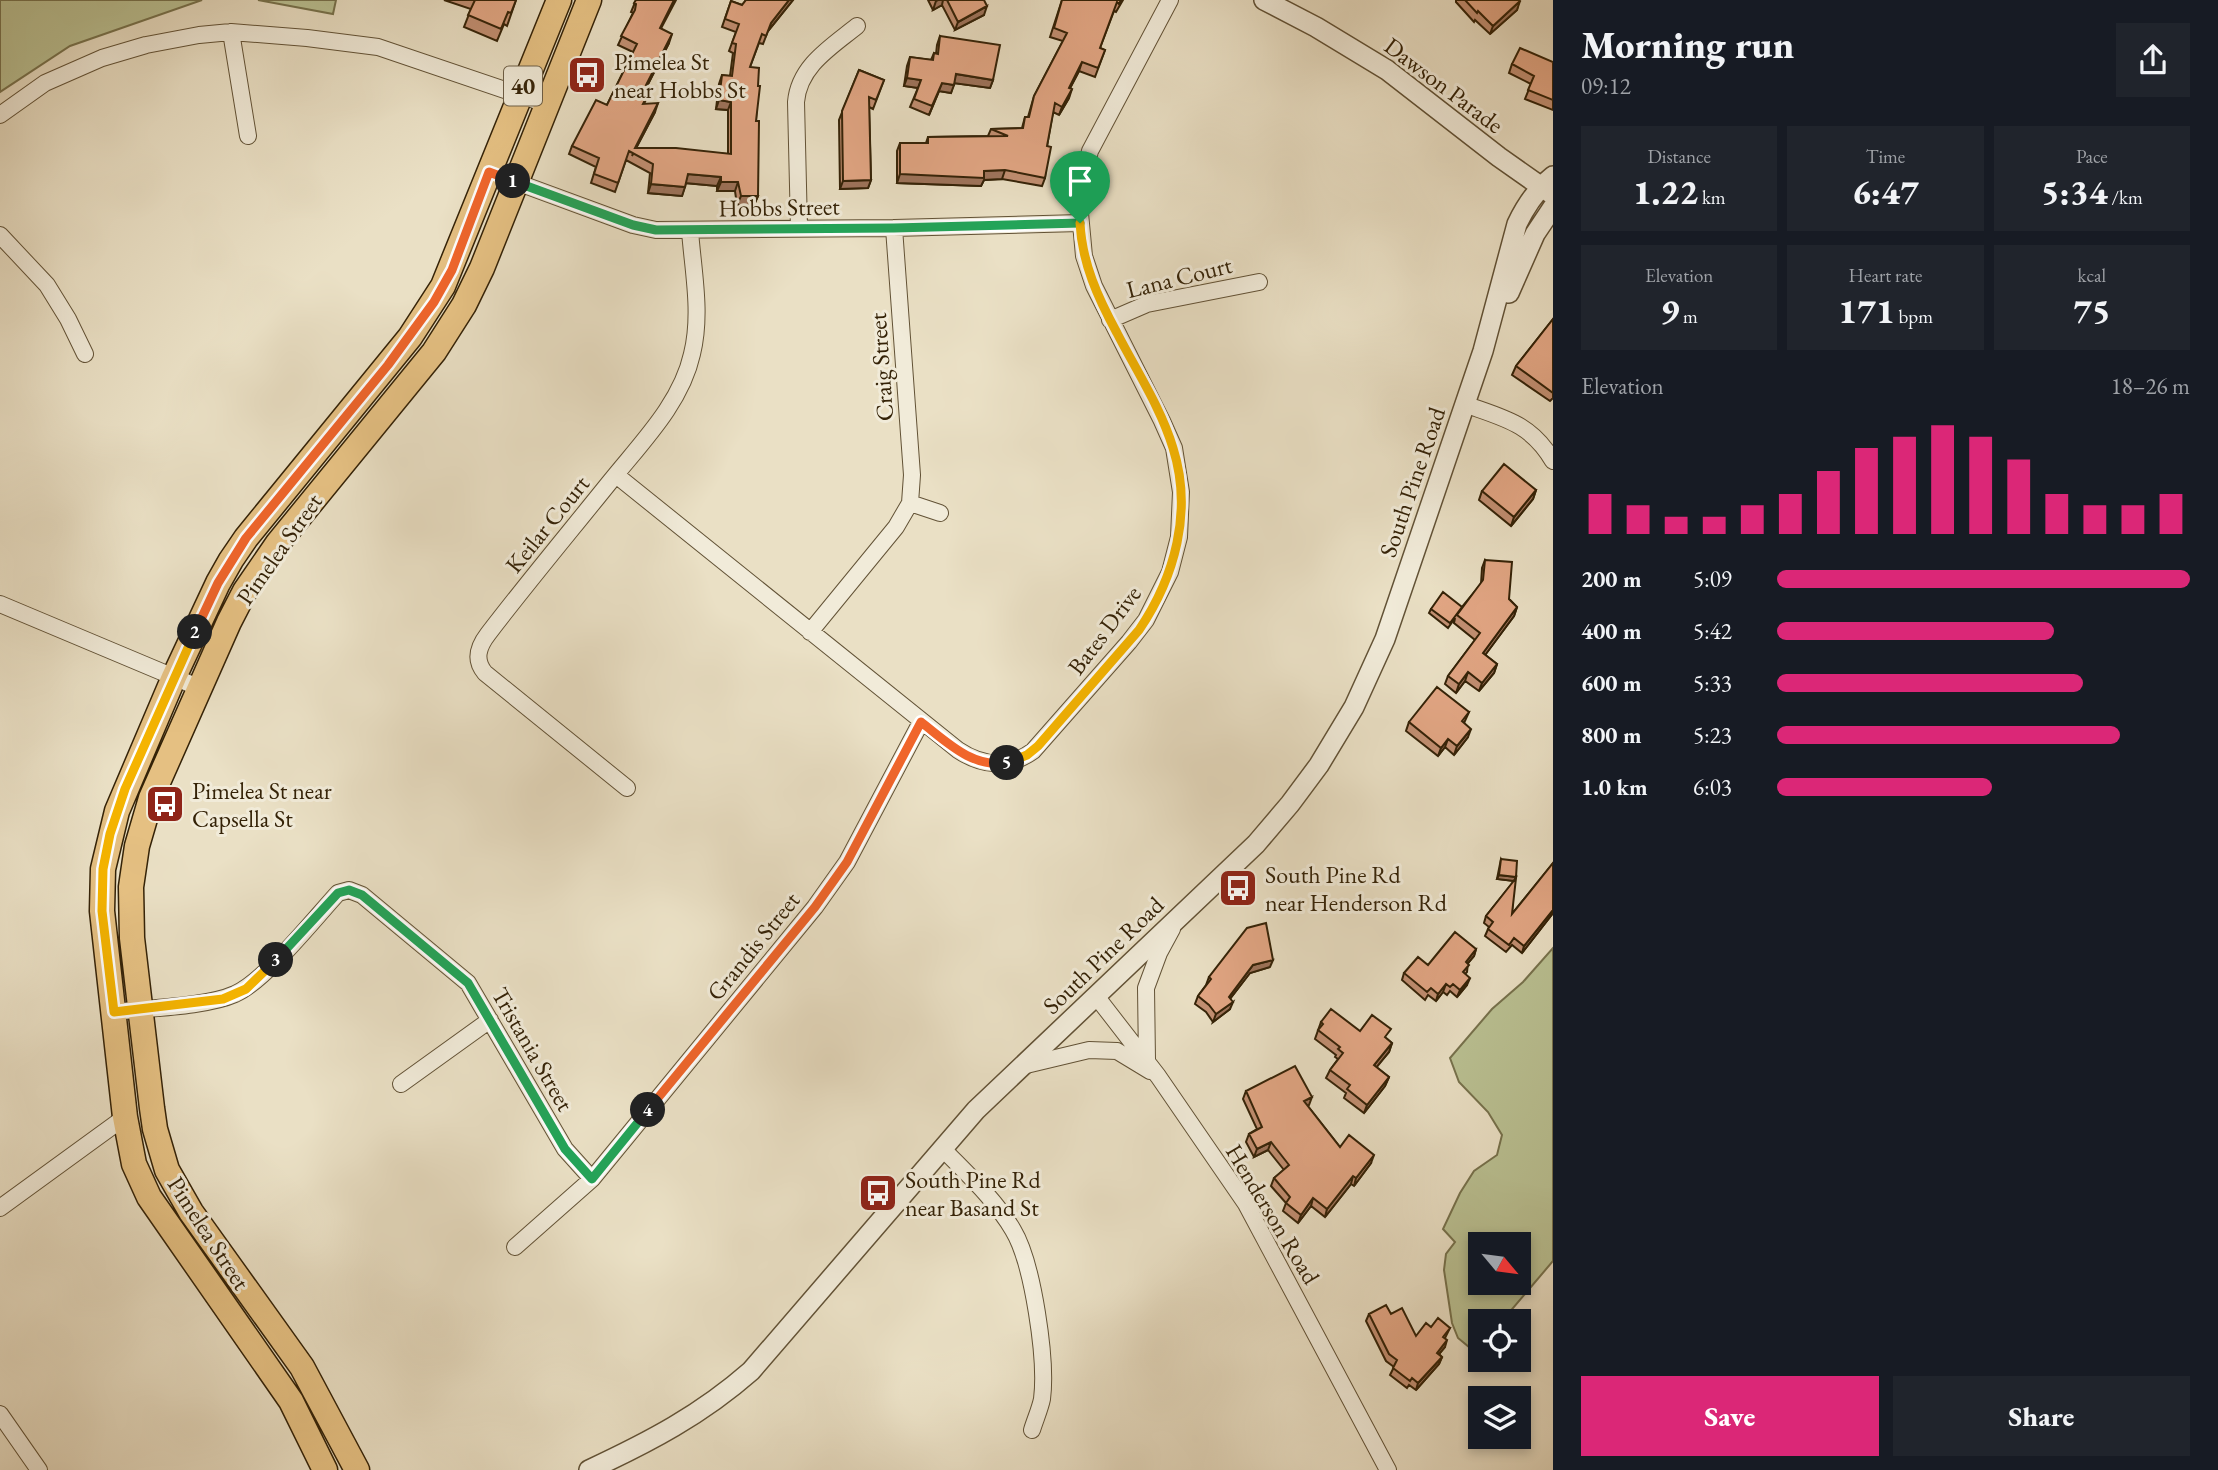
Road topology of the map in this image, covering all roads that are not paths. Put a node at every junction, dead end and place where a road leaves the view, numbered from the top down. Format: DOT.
graph roads {
  1 [pos="559,0"];
  2 [pos="589,0"];
  3 [pos="1170,0"];
  4 [pos="1264,0"];
  5 [pos="857,26"];
  6 [pos="231,32"];
  7 [pos="519,95"];
  8 [pos="546,104"];
  9 [pos="0,115"];
  10 [pos="248,136"];
  11 [pos="489,172"];
  12 [pos="515,181"];
  13 [pos="1549,185"];
  14 [pos="1553,207"];
  15 [pos="1080,223"];
  16 [pos="799,228"];
  17 [pos="894,228"];
  18 [pos="690,231"];
  19 [pos="0,235"];
  20 [pos="1259,282"];
  21 [pos="1110,320"];
  22 [pos="1483,351"];
  23 [pos="85,354"];
  24 [pos="1464,404"];
  25 [pos="1553,461"];
  26 [pos="615,475"];
  27 [pos="910,503"];
  28 [pos="940,513"];
  29 [pos="0,604"];
  30 [pos="810,632"];
  31 [pos="174,677"];
  32 [pos="200,688"];
  33 [pos="921,722"];
  34 [pos="627,788"];
  35 [pos="1180,915"];
  36 [pos="1096,996"];
  37 [pos="140,1009"];
  38 [pos="114,1012"];
  39 [pos="490,1020"];
  40 [pos="1146,1060"];
  41 [pos="1022,1066"];
  42 [pos="1158,1076"];
  43 [pos="401,1084"];
  44 [pos="125,1117"];
  45 [pos="942,1148"];
  46 [pos="592,1179"];
  47 [pos="0,1208"];
  48 [pos="515,1247"];
  49 [pos="0,1414"];
  50 [pos="1032,1430"];
  51 [pos="39,1470"];
  52 [pos="325,1470"];
  53 [pos="357,1470"];
  54 [pos="589,1470"];
  55 [pos="1388,1470"];
  1 -- 7 [label="main road, Pimelea Street / 40"];
  2 -- 8 [label="main road, Pimelea Street / 40"];
  3 -- 15 [label="street, Bates Drive"];
  4 -- 13 [label="street, Dawson Parade"];
  5 -- 16 [label="street"];
  6 -- 7 [label="street"];
  6 -- 9 [label="street"];
  6 -- 10 [label="street"];
  7 -- 8 [label="street"];
  7 -- 11 [label="main road, Pimelea Street / 40"];
  8 -- 12 [label="main road, Pimelea Street / 40"];
  11 -- 12 [label="street, Hobbs Street"];
  11 -- 31 [label="main road, Pimelea Street / 40"];
  12 -- 18 [label="street, Hobbs Street"];
  12 -- 32 [label="main road, Pimelea Street / 40"];
  13 -- 22 [label="street, South Pine Road"];
  14 -- 22 [label="street, South Pine Road"];
  15 -- 17 [label="street, Hobbs Street"];
  15 -- 21 [label="street, Bates Drive"];
  16 -- 17 [label="street, Hobbs Street"];
  16 -- 18 [label="street, Hobbs Street"];
  17 -- 27 [label="street, Craig Street"];
  18 -- 26 [label="street, Keilar Court"];
  19 -- 23 [label="street"];
  20 -- 21 [label="street, Lana Court"];
  21 -- 33 [label="street, Bates Drive"];
  22 -- 24 [label="street, South Pine Road"];
  24 -- 25 [label="street"];
  24 -- 35 [label="street, South Pine Road"];
  26 -- 30 [label="street, Bates Drive"];
  26 -- 34 [label="street, Keilar Court"];
  27 -- 28 [label="street"];
  27 -- 30 [label="street, Craig Street"];
  29 -- 31 [label="street"];
  30 -- 33 [label="street, Bates Drive"];
  31 -- 32 [label="street"];
  31 -- 38 [label="main road, Pimelea Street / 40"];
  32 -- 37 [label="main road, Pimelea Street / 40"];
  33 -- 46 [label="street, Grandis Street"];
  35 -- 36 [label="street, South Pine Road"];
  35 -- 40 [label="street"];
  36 -- 40 [label="street, Henderson Road"];
  36 -- 41 [label="street, South Pine Road"];
  37 -- 38 [label="street, Tristania Street"];
  37 -- 39 [label="street, Tristania Street"];
  37 -- 53 [label="main road, Pimelea Street / 40"];
  38 -- 44 [label="main road, Pimelea Street / 40"];
  39 -- 43 [label="street"];
  39 -- 46 [label="street, Tristania Street"];
  40 -- 42 [label="street, Henderson Road"];
  41 -- 42 [label="street"];
  41 -- 45 [label="street, South Pine Road"];
  42 -- 55 [label="street, Henderson Road"];
  44 -- 47 [label="street"];
  44 -- 52 [label="main road, Pimelea Street / 40"];
  45 -- 50 [label="street"];
  45 -- 54 [label="street, South Pine Road"];
  46 -- 48 [label="street, Grandis Street"];
  49 -- 51 [label="street"];
}
